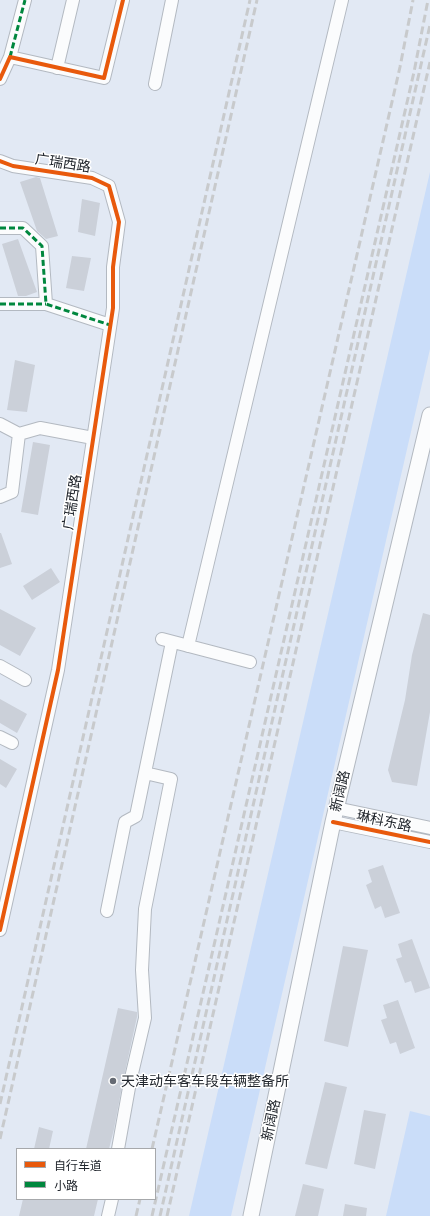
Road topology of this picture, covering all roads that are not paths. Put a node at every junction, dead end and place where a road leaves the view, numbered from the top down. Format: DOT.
graph roads {
  1 [pos="25,0"];
  2 [pos="74,0"];
  3 [pos="123,0"];
  4 [pos="172,0"];
  5 [pos="342,0"];
  6 [pos="10,57"];
  7 [pos="57,68"];
  8 [pos="0,79"];
  9 [pos="155,84"];
  10 [pos="0,161"];
  11 [pos="0,228"];
  12 [pos="0,304"];
  13 [pos="46,304"];
  14 [pos="110,324"];
  15 [pos="430,415"];
  16 [pos="0,424"];
  17 [pos="19,434"];
  18 [pos="93,438"];
  19 [pos="0,497"];
  20 [pos="188,646"];
  21 [pos="250,662"];
  22 [pos="0,666"];
  23 [pos="25,680"];
  24 [pos="0,737"];
  25 [pos="12,743"];
  26 [pos="145,774"];
  27 [pos="335,815"];
  28 [pos="430,828"];
  29 [pos="430,842"];
  30 [pos="107,911"];
  31 [pos="0,930"];
  32 [pos="118,1148"];
  33 [pos="112,1200"];
  34 [pos="108,1216"];
  35 [pos="251,1216"];
  1 -- 6 [label="street"];
  2 -- 7 [label="street"];
  3 -- 7 [label="street"];
  4 -- 9 [label="street"];
  5 -- 20 [label="street"];
  6 -- 7 [label="street"];
  6 -- 8 [label="street"];
  10 -- 14 [label="street, 广瑞西路"];
  11 -- 13 [label="street"];
  12 -- 13 [label="street"];
  13 -- 14 [label="street"];
  14 -- 18 [label="street, 广瑞西路"];
  15 -- 27 [label="main road, 新阔路"];
  16 -- 17 [label="street"];
  17 -- 18 [label="street"];
  17 -- 19 [label="street"];
  18 -- 31 [label="street, 广瑞西路"];
  20 -- 21 [label="street"];
  20 -- 26 [label="street"];
  22 -- 23 [label="street"];
  24 -- 25 [label="street"];
  26 -- 30 [label="street"];
  26 -- 32 [label="street"];
  27 -- 28 [label="street, 琳科东路"];
  27 -- 29 [label="street, 琳科东路"];
  27 -- 35 [label="main road, 新阔路"];
  33 -- 34 [label="street"];
}
